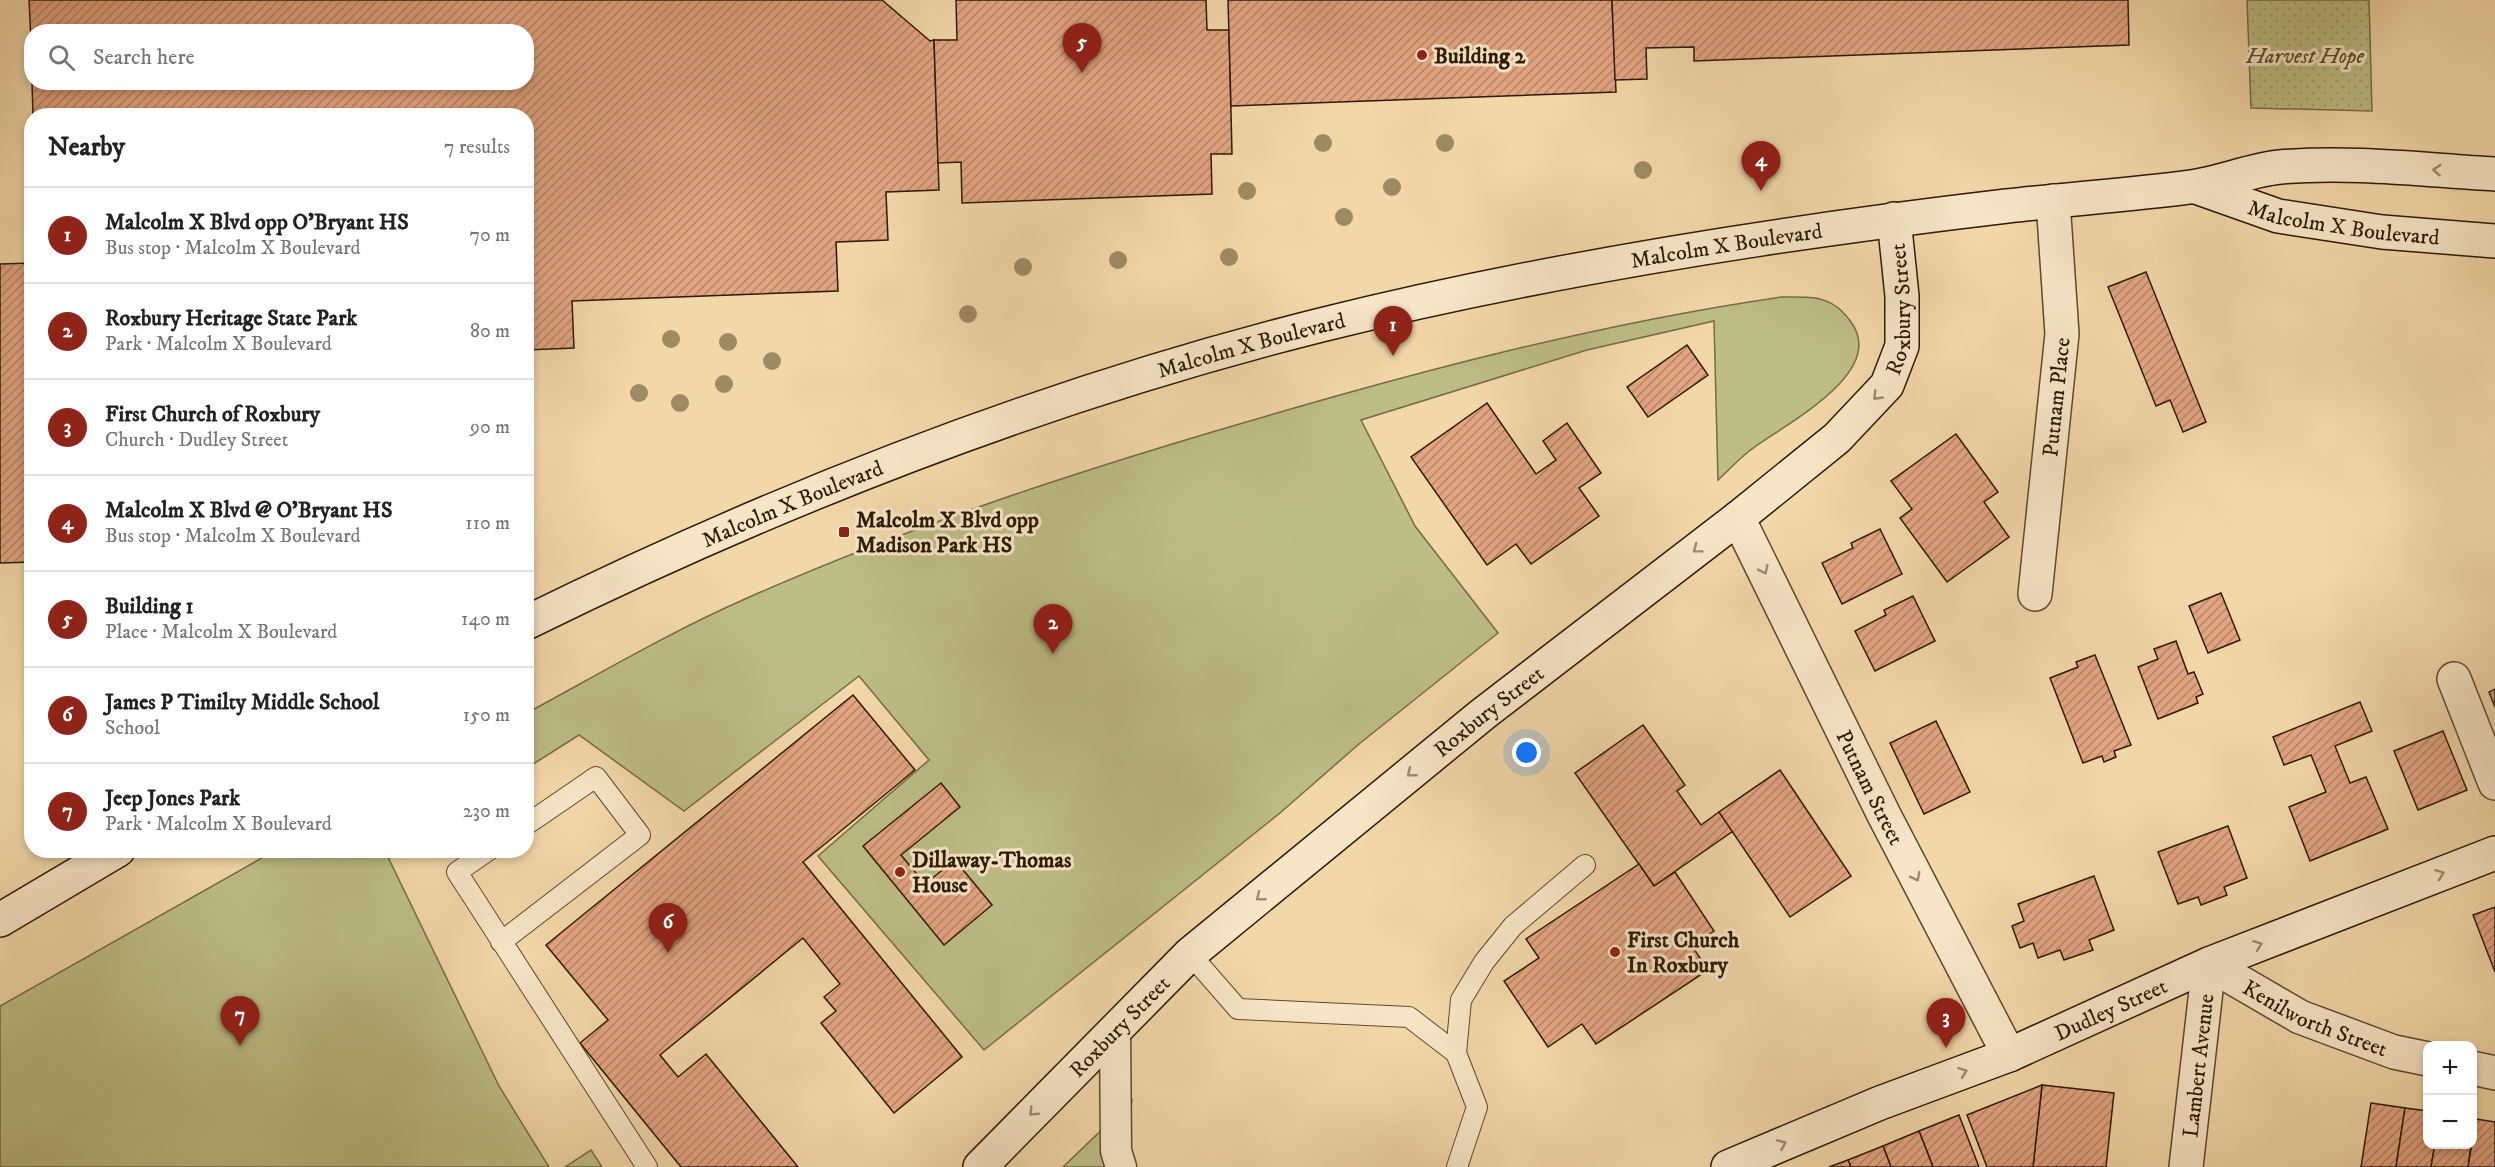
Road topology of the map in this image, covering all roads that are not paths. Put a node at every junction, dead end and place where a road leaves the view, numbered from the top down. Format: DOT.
graph roads {
  1 [pos="2495,174"];
  2 [pos="2196,187"];
  3 [pos="2053,201"];
  4 [pos="1894,219"];
  5 [pos="2495,241"];
  6 [pos="1738,518"];
  7 [pos="2035,594"];
  8 [pos="534,619"];
  9 [pos="2454,679"];
  10 [pos="2495,783"];
  11 [pos="534,820"];
  12 [pos="2495,853"];
  13 [pos="105,858"];
  14 [pos="477,858"];
  15 [pos="1585,865"];
  16 [pos="0,920"];
  17 [pos="501,942"];
  18 [pos="1190,954"];
  19 [pos="2209,964"];
  20 [pos="1115,1030"];
  21 [pos="1456,1053"];
  22 [pos="2009,1055"];
  23 [pos="2423,1058"];
  24 [pos="2477,1069"];
  25 [pos="2495,1073"];
  26 [pos="647,1167"];
  27 [pos="980,1167"];
  28 [pos="1121,1167"];
  29 [pos="1457,1167"];
  30 [pos="1728,1167"];
  31 [pos="2186,1167"];
  1 -- 2 [label="main road, Malcolm X Boulevard, one-way"];
  2 -- 3 [label="main road, Malcolm X Boulevard"];
  2 -- 5 [label="main road, Malcolm X Boulevard"];
  3 -- 4 [label="main road, Malcolm X Boulevard"];
  3 -- 7 [label="main road, Putnam Place"];
  4 -- 6 [label="main road, Roxbury Street, one-way"];
  4 -- 8 [label="main road, Malcolm X Boulevard"];
  6 -- 18 [label="main road, Roxbury Street, one-way"];
  6 -- 22 [label="main road, Putnam Street, one-way"];
  9 -- 10 [label="main road"];
  11 -- 17 [label="lane"];
  19 -- 12 [label="main road, Dudley Street, one-way"];
  13 -- 16 [label="main road"];
  14 -- 17 [label="lane"];
  15 -- 21 [label="lane"];
  17 -- 26 [label="lane"];
  18 -- 20 [label="main road, Roxbury Street"];
  18 -- 21 [label="lane"];
  19 -- 22 [label="main road, Dudley Street"];
  19 -- 23 [label="main road, Kenilworth Street"];
  19 -- 31 [label="main road, Lambert Avenue"];
  20 -- 27 [label="main road, Roxbury Street, one-way"];
  20 -- 28 [label="street"];
  21 -- 29 [label="lane"];
  30 -- 22 [label="main road, Dudley Street, one-way"];
  24 -- 25 [label="main road"];
}
